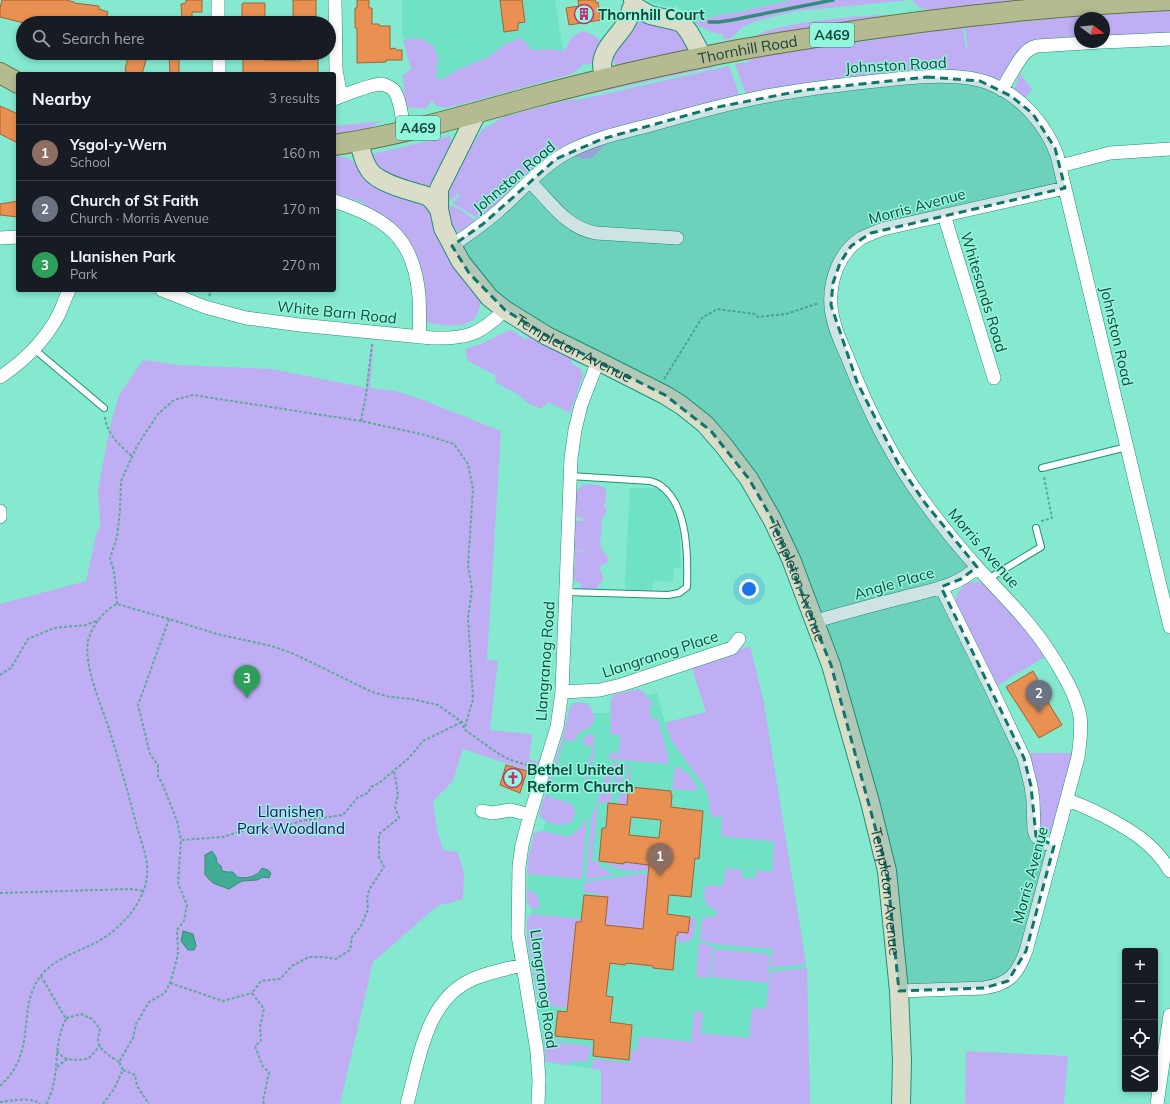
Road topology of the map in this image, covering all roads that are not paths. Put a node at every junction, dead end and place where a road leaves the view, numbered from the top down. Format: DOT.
graph roads {
  1 [pos="218,0"];
  2 [pos="335,0"];
  3 [pos="1170,0"];
  4 [pos="634,3"];
  5 [pos="218,16"];
  6 [pos="335,16"];
  7 [pos="1170,39"];
  8 [pos="1110,42"];
  9 [pos="1074,44"];
  10 [pos="703,57"];
  11 [pos="219,60"];
  12 [pos="336,60"];
  13 [pos="219,72"];
  14 [pos="0,73"];
  15 [pos="605,79"];
  16 [pos="16,82"];
  17 [pos="1002,90"];
  18 [pos="338,97"];
  19 [pos="477,113"];
  20 [pos="404,131"];
  21 [pos="359,141"];
  22 [pos="336,145"];
  23 [pos="1170,149"];
  24 [pos="1060,166"];
  25 [pos="530,182"];
  26 [pos="1065,188"];
  27 [pos="336,202"];
  28 [pos="439,209"];
  29 [pos="944,215"];
  30 [pos="0,238"];
  31 [pos="16,238"];
  32 [pos="677,238"];
  33 [pos="452,246"];
  34 [pos="68,292"];
  35 [pos="167,292"];
  36 [pos="505,310"];
  37 [pos="420,337"];
  38 [pos="34,349"];
  39 [pos="598,361"];
  40 [pos="0,377"];
  41 [pos="994,378"];
  42 [pos="104,408"];
  43 [pos="1127,447"];
  44 [pos="1042,468"];
  45 [pos="570,476"];
  46 [pos="0,511"];
  47 [pos="0,517"];
  48 [pos="1036,528"];
  49 [pos="977,567"];
  50 [pos="988,579"];
  51 [pos="941,587"];
  52 [pos="566,592"];
  53 [pos="816,622"];
  54 [pos="1170,627"];
  55 [pos="739,639"];
  56 [pos="562,692"];
  57 [pos="1067,800"];
  58 [pos="482,811"];
  59 [pos="530,815"];
  60 [pos="1054,846"];
  61 [pos="1170,871"];
  62 [pos="523,965"];
  63 [pos="899,991"];
  64 [pos="1170,1015"];
  65 [pos="407,1104"];
  66 [pos="538,1104"];
  67 [pos="901,1104"];
  68 [pos="1157,1104"];
  1 -- 5 [label="street"];
  2 -- 6 [label="street"];
  3 -- 10 [label="main road, Thornhill Road / A469"];
  4 -- 10 [label="street"];
  4 -- 15 [label="street"];
  7 -- 8 [label="street"];
  9 -- 17 [label="street"];
  10 -- 15 [label="main road, Thornhill Road / A469"];
  11 -- 13 [label="street"];
  12 -- 18 [label="street"];
  14 -- 16 [label="main road"];
  15 -- 19 [label="main road, Thornhill Road / A469"];
  17 -- 24 [label="street, Johnston Road"];
  17 -- 25 [label="street, Johnston Road"];
  18 -- 20 [label="street"];
  19 -- 20 [label="main road, Thornhill Road / A469"];
  19 -- 28 [label="street, Templeton Avenue"];
  20 -- 21 [label="main road, Thornhill Road / A469"];
  21 -- 22 [label="main road, Thornhill Road / A469"];
  21 -- 28 [label="street"];
  23 -- 24 [label="street"];
  24 -- 26 [label="street, Johnston Road"];
  25 -- 32 [label="street"];
  25 -- 33 [label="street, Johnston Road"];
  26 -- 29 [label="street, Morris Avenue"];
  26 -- 43 [label="street, Johnston Road"];
  27 -- 37 [label="street"];
  28 -- 33 [label="street, Templeton Avenue"];
  29 -- 41 [label="street, Whitesands Road"];
  29 -- 49 [label="street, Morris Avenue"];
  30 -- 31 [label="street"];
  33 -- 36 [label="street, Templeton Avenue"];
  34 -- 38 [label="street"];
  35 -- 37 [label="street, White Barn Road"];
  36 -- 37 [label="street, White Barn Road"];
  36 -- 39 [label="street, Templeton Avenue"];
  38 -- 40 [label="street"];
  38 -- 42 [label="lane"];
  39 -- 45 [label="street, Llangranog Road"];
  39 -- 53 [label="street, Templeton Avenue"];
  43 -- 44 [label="lane"];
  43 -- 54 [label="street, Johnston Road"];
  45 -- 52 [label="street, Llangranog Road"];
  45 -- 52 [label="lane"];
  46 -- 47 [label="street"];
  48 -- 50 [label="lane"];
  49 -- 50 [label="street, Morris Avenue"];
  49 -- 51 [label="street, Angle Place"];
  50 -- 57 [label="street, Morris Avenue"];
  51 -- 53 [label="street, Angle Place"];
  51 -- 60 [label="street"];
  52 -- 56 [label="street, Llangranog Road"];
  53 -- 63 [label="street, Templeton Avenue"];
  55 -- 56 [label="street, Llangranog Place"];
  56 -- 59 [label="street, Llangranog Road"];
  57 -- 60 [label="street, Morris Avenue"];
  57 -- 61 [label="street"];
  58 -- 59 [label="street"];
  59 -- 62 [label="street, Llangranog Road"];
  60 -- 63 [label="street, Morris Avenue"];
  62 -- 65 [label="street"];
  62 -- 66 [label="street, Llangranog Road"];
  63 -- 67 [label="street, Templeton Avenue"];
  64 -- 68 [label="street"];
}
